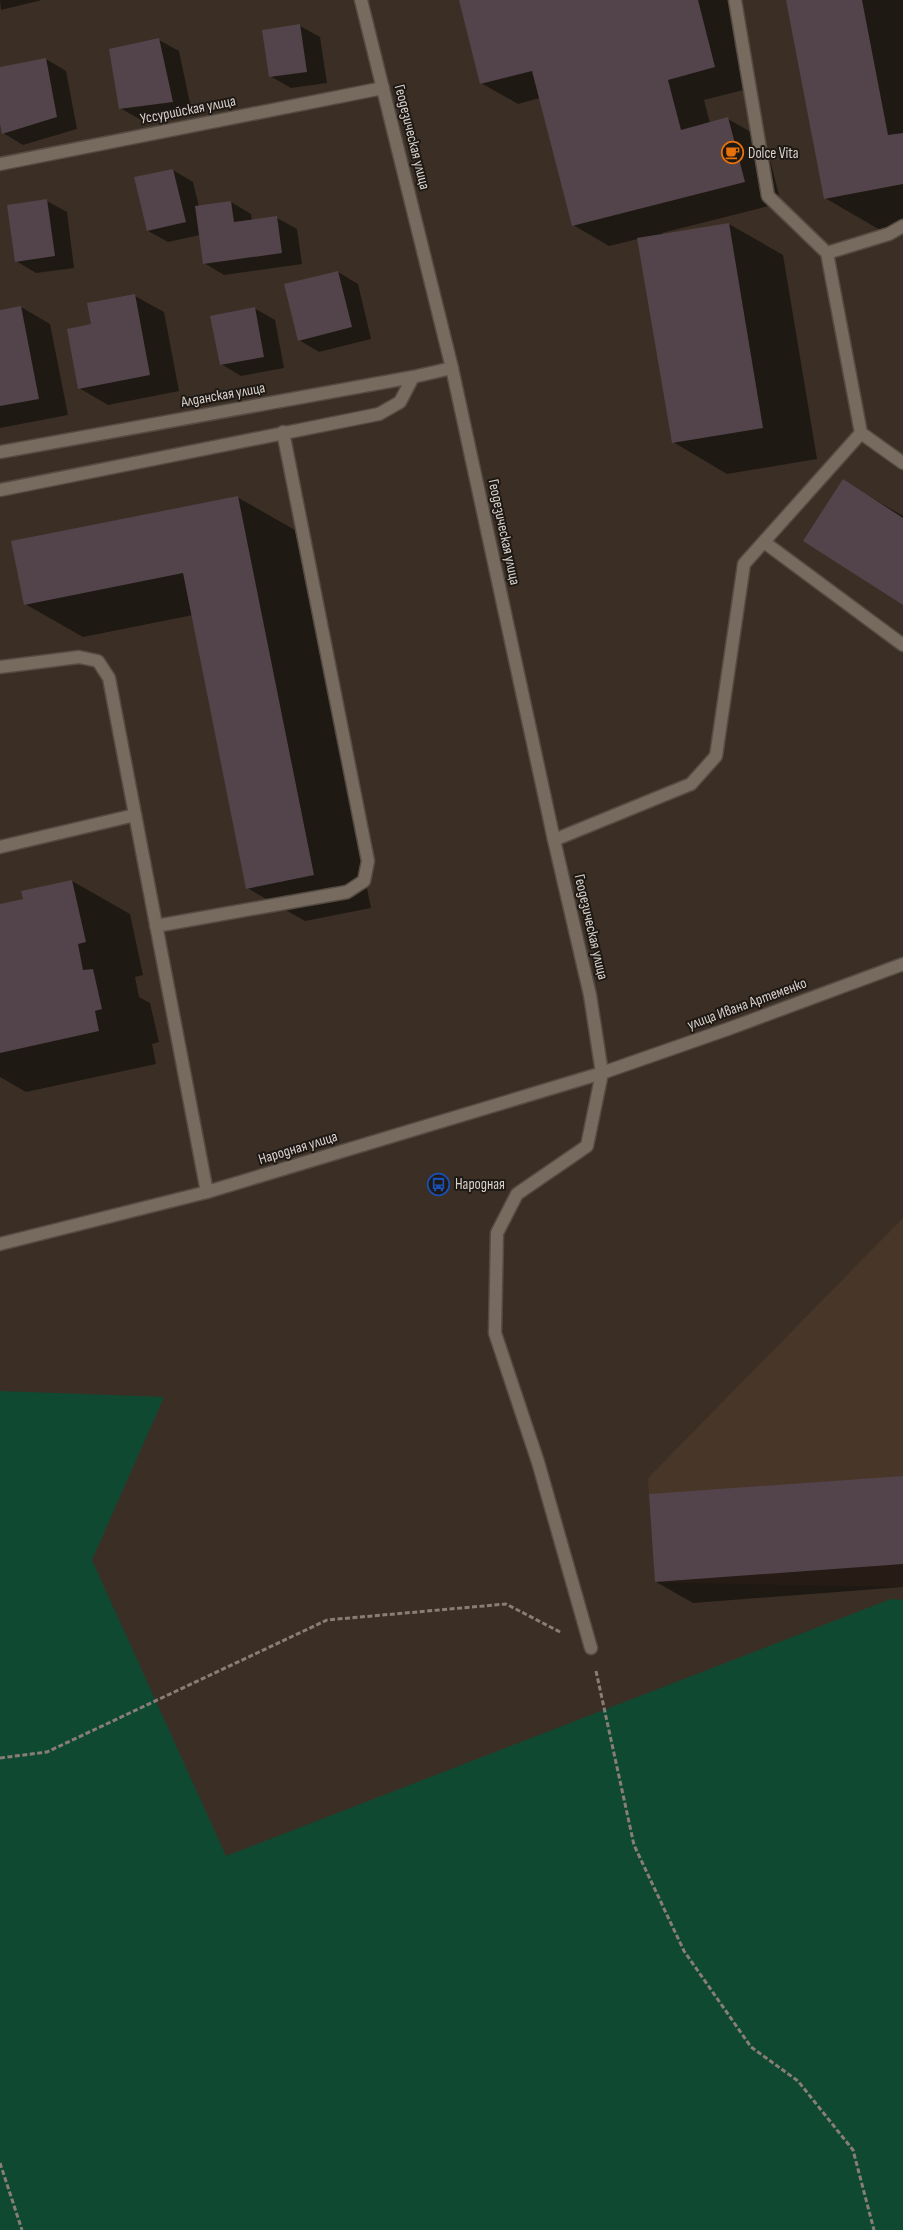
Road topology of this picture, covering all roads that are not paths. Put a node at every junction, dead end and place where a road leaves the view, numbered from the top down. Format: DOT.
graph roads {
  1 [pos="361,0"];
  2 [pos="735,0"];
  3 [pos="383,88"];
  4 [pos="0,164"];
  5 [pos="903,226"];
  6 [pos="827,253"];
  7 [pos="452,368"];
  8 [pos="413,378"];
  9 [pos="283,432"];
  10 [pos="861,433"];
  11 [pos="0,452"];
  12 [pos="903,464"];
  13 [pos="0,490"];
  14 [pos="764,542"];
  15 [pos="903,645"];
  16 [pos="0,667"];
  17 [pos="135,815"];
  18 [pos="554,840"];
  19 [pos="0,847"];
  20 [pos="156,926"];
  21 [pos="903,964"];
  22 [pos="602,1073"];
  23 [pos="207,1192"];
  24 [pos="0,1244"];
  25 [pos="591,1648"];
  1 -- 3 [label="street, Геодезическая улица"];
  2 -- 6 [label="street"];
  3 -- 4 [label="street, Уссурийская улица"];
  3 -- 7 [label="street, Геодезическая улица"];
  5 -- 6 [label="street"];
  6 -- 10 [label="street"];
  7 -- 8 [label="street, Алданская улица"];
  7 -- 18 [label="street, Геодезическая улица"];
  8 -- 9 [label="street"];
  8 -- 11 [label="street, Алданская улица"];
  9 -- 13 [label="street"];
  9 -- 20 [label="street"];
  10 -- 12 [label="street"];
  10 -- 14 [label="street"];
  14 -- 15 [label="street"];
  14 -- 18 [label="street"];
  16 -- 17 [label="street"];
  17 -- 19 [label="street"];
  17 -- 20 [label="street"];
  18 -- 22 [label="street, Геодезическая улица"];
  20 -- 23 [label="street"];
  21 -- 22 [label="street, улица Ивана Артеменко"];
  22 -- 23 [label="street, Народная улица"];
  22 -- 25 [label="street"];
  23 -- 24 [label="street, Народная улица"];
}
